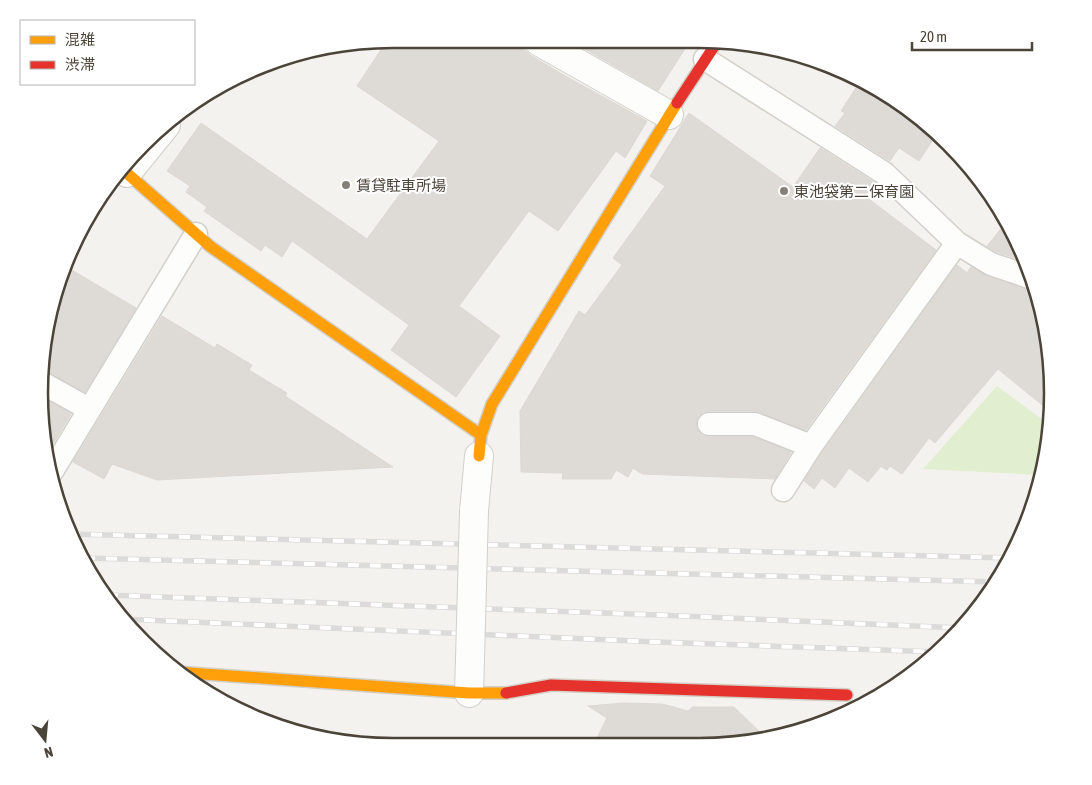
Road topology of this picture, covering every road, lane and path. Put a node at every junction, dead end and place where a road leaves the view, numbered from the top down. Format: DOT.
graph roads {
  1 [pos="550,48"];
  2 [pos="710,52"];
  3 [pos="669,115"];
  4 [pos="127,173"];
  5 [pos="196,234"];
  6 [pos="958,243"];
  7 [pos="1023,275"];
  8 [pos="48,386"];
  9 [pos="89,409"];
  10 [pos="709,424"];
  11 [pos="480,445"];
  12 [pos="811,446"];
  13 [pos="55,466"];
  14 [pos="783,490"];
  15 [pos="192,673"];
  16 [pos="469,693"];
  17 [pos="853,700"];
  1 -- 3 [label="street"];
  2 -- 3 [label="street"];
  2 -- 6 [label="lane"];
  3 -- 11 [label="street"];
  4 -- 5 [label="street"];
  5 -- 9 [label="lane"];
  5 -- 11 [label="street"];
  6 -- 7 [label="lane"];
  6 -- 12 [label="lane"];
  8 -- 9 [label="lane"];
  9 -- 13 [label="lane"];
  10 -- 12 [label="lane"];
  11 -- 16 [label="street, bridge"];
  12 -- 14 [label="lane"];
  15 -- 16 [label="street"];
  16 -- 17 [label="street"];
}
